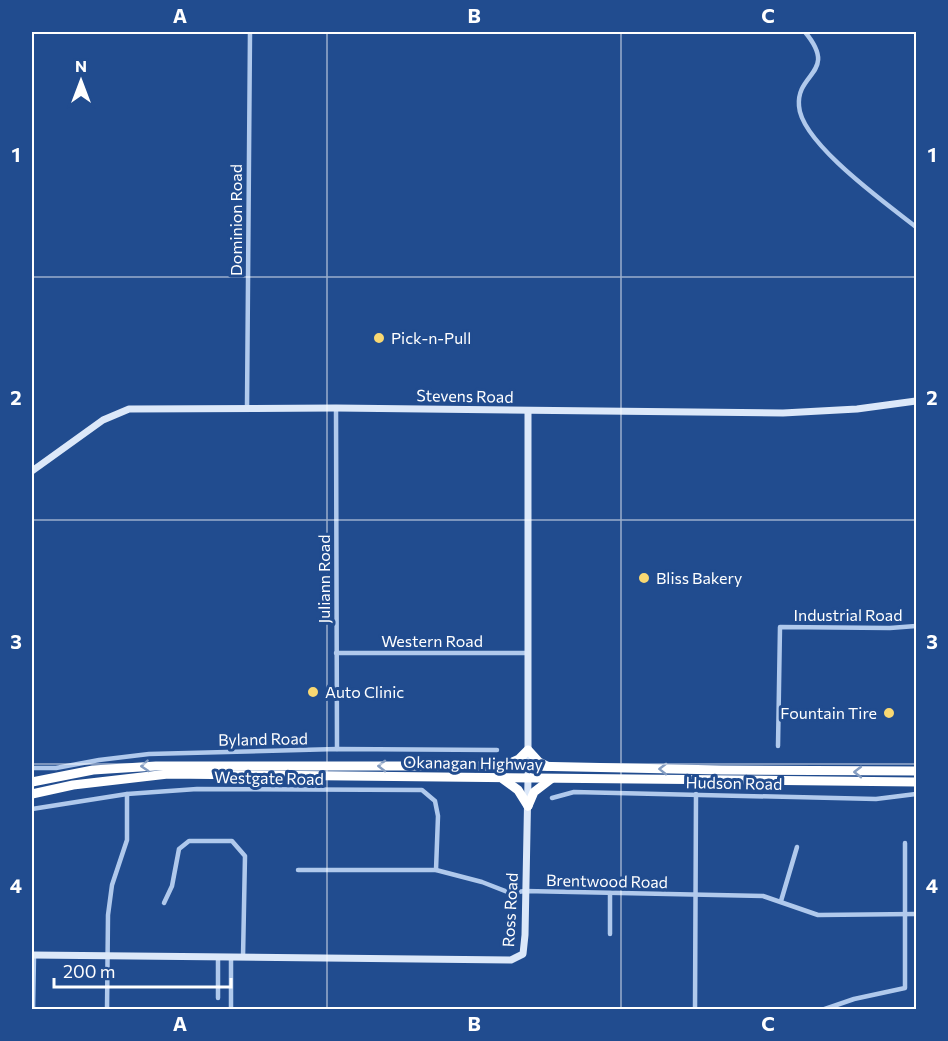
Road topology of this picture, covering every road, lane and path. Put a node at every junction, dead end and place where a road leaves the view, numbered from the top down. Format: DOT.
graph roads {
  1 [pos="250,32"];
  2 [pos="805,32"];
  3 [pos="916,226"];
  4 [pos="916,401"];
  5 [pos="247,408"];
  6 [pos="336,408"];
  7 [pos="528,411"];
  8 [pos="32,471"];
  9 [pos="916,626"];
  10 [pos="336,653"];
  11 [pos="528,654"];
  12 [pos="778,746"];
  13 [pos="337,749"];
  14 [pos="497,750"];
  15 [pos="528,750"];
  16 [pos="503,766"];
  17 [pos="528,766"];
  18 [pos="549,767"];
  19 [pos="32,768"];
  20 [pos="916,771"];
  21 [pos="501,778"];
  22 [pos="528,778"];
  23 [pos="551,779"];
  24 [pos="32,782"];
  25 [pos="916,782"];
  26 [pos="32,794"];
  27 [pos="127,794"];
  28 [pos="696,794"];
  29 [pos="916,794"];
  30 [pos="552,798"];
  31 [pos="528,806"];
  32 [pos="32,809"];
  33 [pos="905,843"];
  34 [pos="797,847"];
  35 [pos="297,870"];
  36 [pos="436,870"];
  37 [pos="525,891"];
  38 [pos="610,894"];
  39 [pos="696,896"];
  40 [pos="781,901"];
  41 [pos="164,903"];
  42 [pos="904,914"];
  43 [pos="916,914"];
  44 [pos="610,934"];
  45 [pos="33,956"];
  46 [pos="108,956"];
  47 [pos="218,958"];
  48 [pos="231,958"];
  49 [pos="243,958"];
  50 [pos="218,998"];
  51 [pos="33,1010"];
  52 [pos="107,1010"];
  53 [pos="231,1010"];
  54 [pos="695,1010"];
  55 [pos="822,1010"];
  1 -- 5 [label="street, Dominion Road"];
  2 -- 3 [label="street"];
  4 -- 7 [label="street, Stevens Road"];
  5 -- 6 [label="street, Stevens Road"];
  5 -- 8 [label="street, Stevens Road"];
  6 -- 7 [label="street, Stevens Road"];
  6 -- 10 [label="street, Juliann Road"];
  7 -- 11 [label="street, Ross Road"];
  9 -- 12 [label="street, Industrial Road"];
  10 -- 11 [label="street, Western Road"];
  10 -- 13 [label="street, Juliann Road"];
  11 -- 15 [label="street, Ross Road"];
  13 -- 14 [label="street, Byland Road"];
  13 -- 19 [label="street, Byland Road"];
  15 -- 16 [label="highway"];
  15 -- 17 [label="street, Ross Road"];
  15 -- 18 [label="highway"];
  16 -- 17 [label="highway, Okanagan Highway"];
  16 -- 24 [label="highway, Okanagan Highway, one-way"];
  17 -- 18 [label="highway, Okanagan Highway"];
  17 -- 22 [label="street, Ross Road"];
  20 -- 18 [label="highway, Okanagan Highway, one-way"];
  21 -- 22 [label="highway, Okanagan Highway"];
  21 -- 26 [label="highway, Okanagan Highway"];
  21 -- 31 [label="highway"];
  22 -- 23 [label="highway, Okanagan Highway"];
  22 -- 31 [label="street, Ross Road"];
  23 -- 25 [label="highway, Okanagan Highway"];
  23 -- 31 [label="highway"];
  27 -- 32 [label="street, Westgate Road"];
  27 -- 36 [label="street, Westgate Road"];
  27 -- 46 [label="street"];
  28 -- 29 [label="street, Hudson Road"];
  28 -- 30 [label="street, Hudson Road"];
  28 -- 39 [label="street"];
  31 -- 37 [label="street, Ross Road"];
  33 -- 42 [label="street"];
  34 -- 40 [label="street"];
  35 -- 36 [label="street, Brentwood Road"];
  36 -- 37 [label="street, Brentwood Road"];
  37 -- 38 [label="street, Brentwood Road"];
  37 -- 49 [label="street, Ross Road"];
  38 -- 39 [label="street, Brentwood Road"];
  38 -- 44 [label="street"];
  39 -- 40 [label="street, Brentwood Road"];
  39 -- 54 [label="street"];
  40 -- 42 [label="street, Brentwood Road"];
  41 -- 49 [label="street"];
  42 -- 43 [label="street, Brentwood Road"];
  42 -- 55 [label="street"];
  45 -- 46 [label="street, Ross Road"];
  45 -- 51 [label="street"];
  46 -- 47 [label="street, Ross Road"];
  46 -- 52 [label="street"];
  47 -- 48 [label="street, Ross Road"];
  47 -- 50 [label="street"];
  48 -- 49 [label="street, Ross Road"];
  48 -- 53 [label="street"];
}
